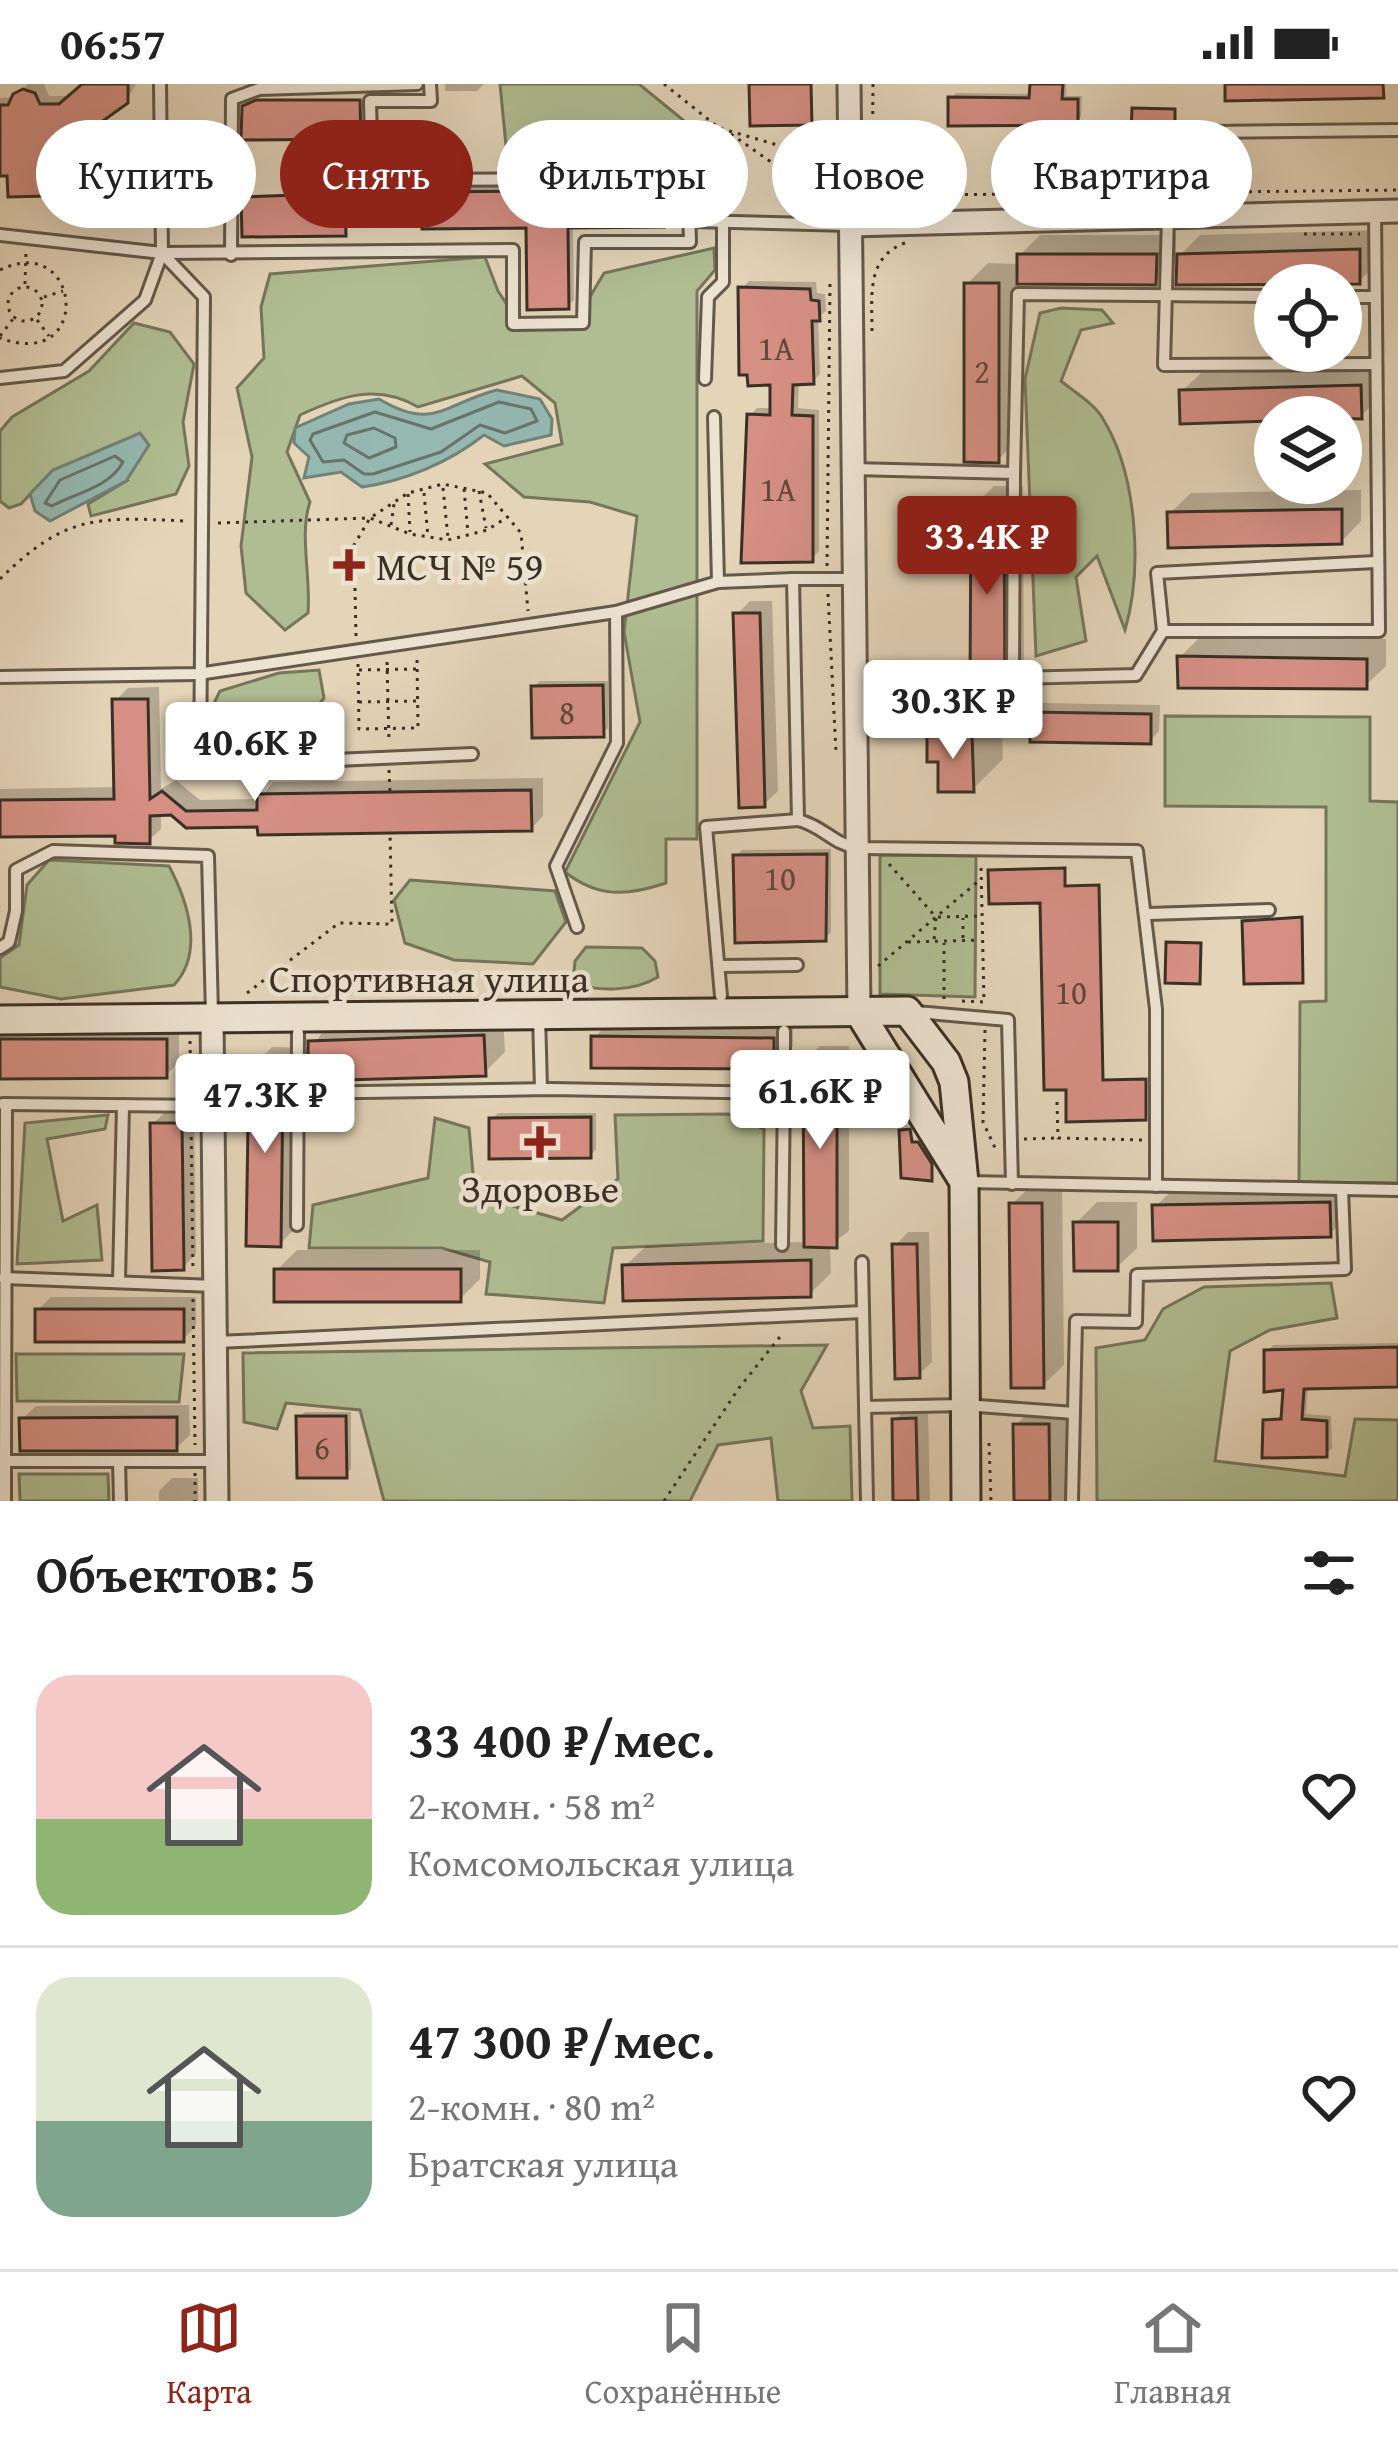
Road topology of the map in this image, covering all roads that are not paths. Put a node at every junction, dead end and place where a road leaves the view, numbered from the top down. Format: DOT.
graph roads {
  1 [pos="160,84"];
  2 [pos="417,84"];
  3 [pos="430,84"];
  4 [pos="849,84"];
  5 [pos="849,120"];
  6 [pos="1398,130"];
  7 [pos="1252,132"];
  8 [pos="497,180"];
  9 [pos="1387,212"];
  10 [pos="1252,215"];
  11 [pos="690,228"];
  12 [pos="723,228"];
  13 [pos="841,228"];
  14 [pos="1168,228"];
  15 [pos="0,235"];
  16 [pos="162,253"];
  17 [pos="231,255"];
  18 [pos="1165,295"];
  19 [pos="1254,296"];
  20 [pos="1362,297"];
  21 [pos="1373,297"];
  22 [pos="1374,364"];
  23 [pos="0,378"];
  24 [pos="705,379"];
  25 [pos="714,417"];
  26 [pos="853,469"];
  27 [pos="1014,473"];
  28 [pos="1376,562"];
  29 [pos="793,578"];
  30 [pos="855,579"];
  31 [pos="718,582"];
  32 [pos="616,612"];
  33 [pos="1163,631"];
  34 [pos="198,674"];
  35 [pos="0,677"];
  36 [pos="472,754"];
  37 [pos="798,820"];
  38 [pos="866,848"];
  39 [pos="1269,910"];
  40 [pos="1149,914"];
  41 [pos="577,927"];
  42 [pos="0,948"];
  43 [pos="797,965"];
  44 [pos="720,966"];
  45 [pos="721,996"];
  46 [pos="907,1011"];
  47 [pos="859,1012"];
  48 [pos="538,1015"];
  49 [pos="0,1020"];
  50 [pos="201,1026"];
  51 [pos="784,1031"];
  52 [pos="298,1033"];
  53 [pos="542,1089"];
  54 [pos="298,1093"];
  55 [pos="784,1093"];
  56 [pos="956,1095"];
  57 [pos="3,1104"];
  58 [pos="123,1105"];
  59 [pos="202,1105"];
  60 [pos="920,1111"];
  61 [pos="964,1182"];
  62 [pos="1012,1184"];
  63 [pos="1156,1186"];
  64 [pos="1342,1189"];
  65 [pos="1398,1190"];
  66 [pos="297,1226"];
  67 [pos="782,1245"];
  68 [pos="862,1262"];
  69 [pos="4,1278"];
  70 [pos="118,1280"];
  71 [pos="204,1285"];
  72 [pos="863,1312"];
  73 [pos="216,1342"];
  74 [pos="965,1405"];
  75 [pos="865,1407"];
  76 [pos="1073,1413"];
  77 [pos="5,1461"];
  78 [pos="206,1461"];
  79 [pos="119,1462"];
  80 [pos="5,1501"];
  81 [pos="120,1501"];
  82 [pos="218,1501"];
  83 [pos="867,1501"];
  84 [pos="966,1501"];
  85 [pos="1072,1501"];
  1 -- 16 [label="lane"];
  2 -- 17 [label="lane"];
  3 -- 8 [label="lane"];
  4 -- 5 [label="street"];
  6 -- 7 [label="lane"];
  9 -- 10 [label="street"];
  9 -- 21 [label="lane"];
  11 -- 17 [label="lane"];
  12 -- 24 [label="lane"];
  13 -- 26 [label="street"];
  14 -- 18 [label="lane"];
  15 -- 16 [label="lane"];
  16 -- 17 [label="lane"];
  16 -- 23 [label="lane"];
  16 -- 34 [label="lane"];
  18 -- 19 [label="lane"];
  18 -- 22 [label="lane"];
  18 -- 27 [label="lane"];
  20 -- 21 [label="lane"];
  21 -- 22 [label="lane"];
  22 -- 28 [label="lane"];
  25 -- 31 [label="lane"];
  26 -- 27 [label="lane"];
  26 -- 30 [label="street"];
  27 -- 33 [label="lane"];
  28 -- 33 [label="lane"];
  28 -- 33 [label="lane"];
  29 -- 30 [label="lane"];
  29 -- 31 [label="lane"];
  29 -- 37 [label="lane"];
  30 -- 38 [label="street"];
  31 -- 32 [label="lane"];
  32 -- 34 [label="lane"];
  32 -- 41 [label="lane"];
  34 -- 35 [label="lane"];
  34 -- 36 [label="lane"];
  37 -- 38 [label="lane"];
  37 -- 44 [label="lane"];
  38 -- 40 [label="lane"];
  38 -- 47 [label="street"];
  39 -- 40 [label="lane"];
  40 -- 63 [label="lane"];
  42 -- 50 [label="lane"];
  43 -- 44 [label="lane"];
  44 -- 45 [label="lane"];
  46 -- 47 [label="street, Спортивная улица"];
  46 -- 56 [label="street"];
  46 -- 62 [label="lane"];
  47 -- 48 [label="street, Спортивная улица"];
  47 -- 60 [label="street"];
  48 -- 50 [label="street, Спортивная улица"];
  48 -- 53 [label="lane"];
  49 -- 50 [label="street, Спортивная улица"];
  50 -- 59 [label="street"];
  51 -- 55 [label="lane"];
  52 -- 54 [label="lane"];
  53 -- 54 [label="lane"];
  53 -- 55 [label="lane"];
  54 -- 66 [label="lane"];
  55 -- 67 [label="lane"];
  56 -- 60 [label="street"];
  56 -- 61 [label="street"];
  57 -- 58 [label="lane"];
  57 -- 69 [label="lane"];
  58 -- 59 [label="lane"];
  58 -- 70 [label="lane"];
  59 -- 71 [label="street"];
  60 -- 61 [label="street"];
  61 -- 62 [label="lane"];
  61 -- 74 [label="street"];
  62 -- 63 [label="lane"];
  63 -- 64 [label="lane"];
  64 -- 65 [label="lane"];
  64 -- 76 [label="lane"];
  68 -- 72 [label="lane"];
  69 -- 70 [label="lane"];
  69 -- 77 [label="lane"];
  70 -- 71 [label="lane"];
  71 -- 73 [label="street"];
  72 -- 73 [label="lane"];
  72 -- 75 [label="lane"];
  73 -- 78 [label="street"];
  74 -- 75 [label="lane"];
  74 -- 76 [label="lane"];
  74 -- 84 [label="street"];
  75 -- 83 [label="lane"];
  76 -- 85 [label="lane"];
  77 -- 79 [label="lane"];
  77 -- 80 [label="lane"];
  78 -- 79 [label="lane"];
  78 -- 82 [label="street"];
  79 -- 81 [label="lane"];
}
